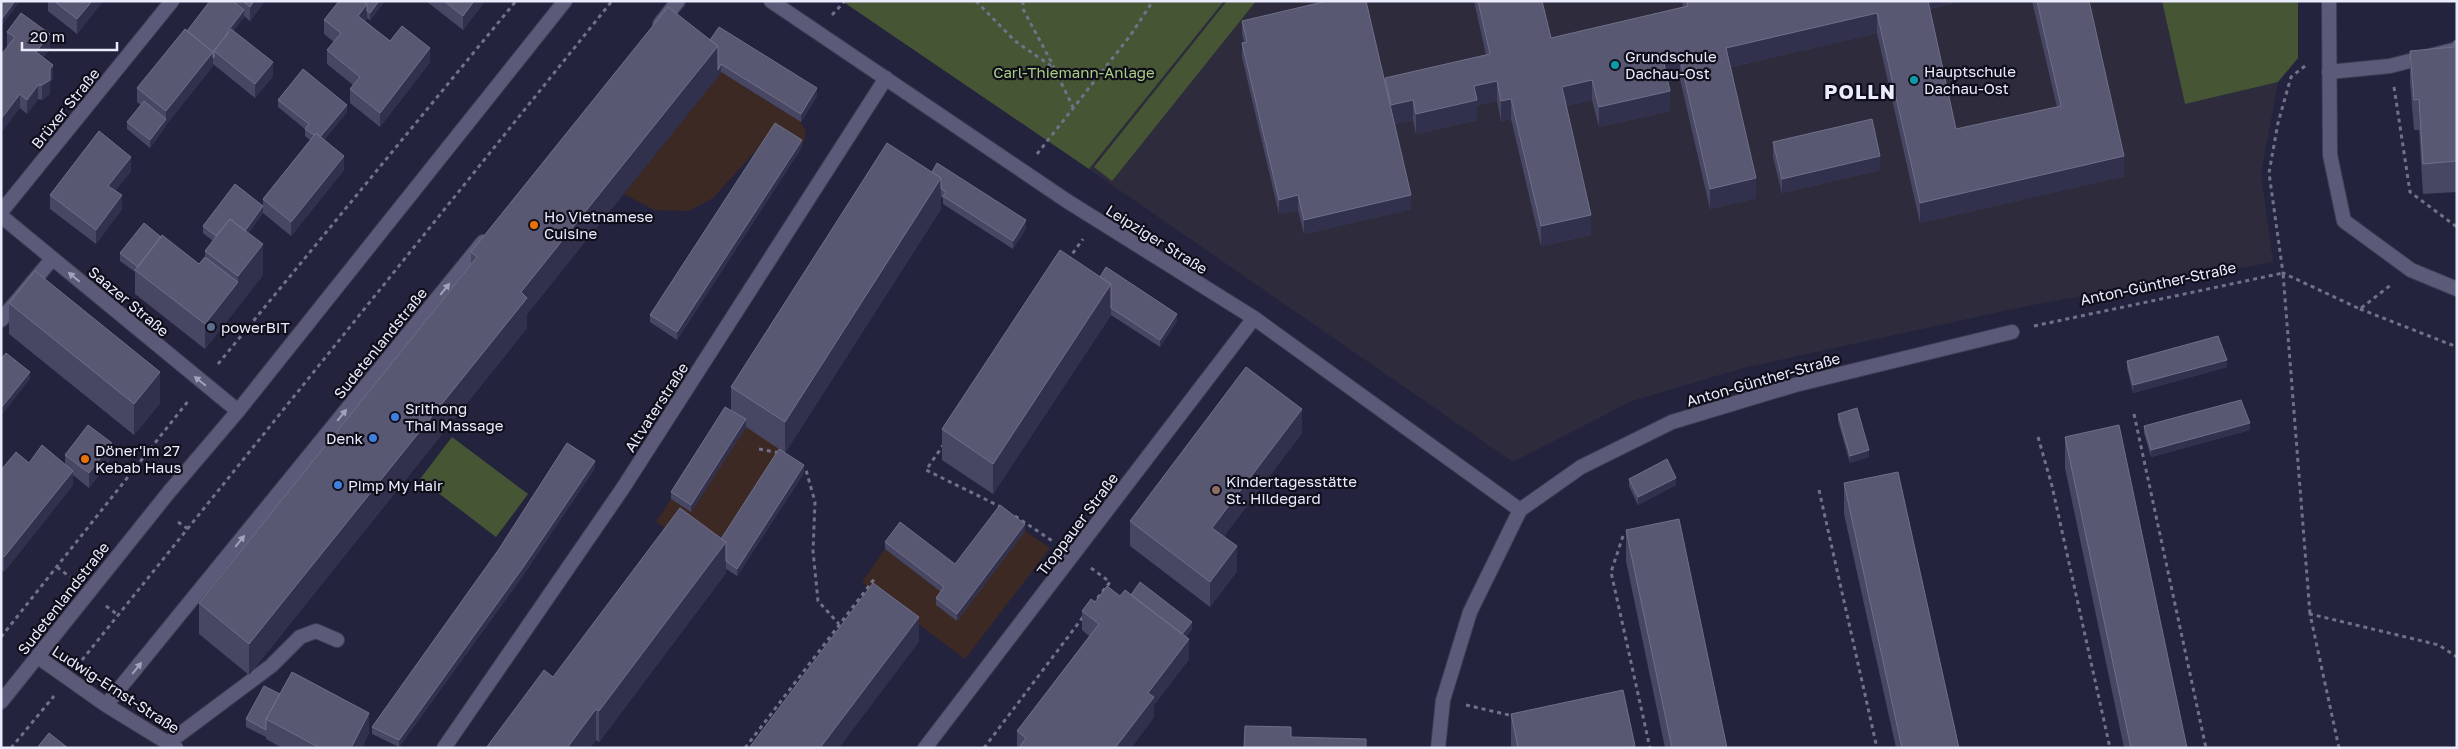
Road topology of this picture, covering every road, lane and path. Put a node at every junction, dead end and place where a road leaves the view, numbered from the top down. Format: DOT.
graph roads {
  1 [pos="172,1"];
  2 [pos="516,1"];
  3 [pos="565,1"];
  4 [pos="612,1"];
  5 [pos="678,1"];
  6 [pos="771,1"];
  7 [pos="976,1"];
  8 [pos="1023,1"];
  9 [pos="1153,1"];
  10 [pos="2329,1"];
  11 [pos="653,32"];
  12 [pos="2329,46"];
  13 [pos="2457,49"];
  14 [pos="2390,66"];
  15 [pos="1054,68"];
  16 [pos="2329,72"];
  17 [pos="886,78"];
  18 [pos="1073,107"];
  19 [pos="1024,172"];
  20 [pos="1,212"];
  21 [pos="1,216"];
  22 [pos="1096,220"];
  23 [pos="2457,227"];
  24 [pos="490,233"];
  25 [pos="52,259"];
  26 [pos="1063,268"];
  27 [pos="2411,270"];
  28 [pos="2283,273"];
  29 [pos="2457,289"];
  30 [pos="2360,309"];
  31 [pos="1254,318"];
  32 [pos="1,320"];
  33 [pos="2012,332"];
  34 [pos="2457,347"];
  35 [pos="203,383"];
  36 [pos="238,411"];
  37 [pos="2134,414"];
  38 [pos="2038,437"];
  39 [pos="948,438"];
  40 [pos="759,449"];
  41 [pos="784,456"];
  42 [pos="799,465"];
  43 [pos="1819,490"];
  44 [pos="1002,508"];
  45 [pos="1520,510"];
  46 [pos="1010,513"];
  47 [pos="178,522"];
  48 [pos="188,529"];
  49 [pos="1622,536"];
  50 [pos="1074,555"];
  51 [pos="875,578"];
  52 [pos="1092,606"];
  53 [pos="1086,614"];
  54 [pos="2310,614"];
  55 [pos="839,624"];
  56 [pos="1,637"];
  57 [pos="337,640"];
  58 [pos="38,657"];
  59 [pos="2457,657"];
  60 [pos="68,678"];
  61 [pos="1443,700"];
  62 [pos="1,702"];
  63 [pos="106,705"];
  64 [pos="1516,716"];
  65 [pos="172,745"];
  66 [pos="12,748"];
  67 [pos="444,748"];
  68 [pos="745,748"];
  69 [pos="925,748"];
  70 [pos="984,748"];
  71 [pos="1438,748"];
  72 [pos="1650,748"];
  73 [pos="1877,748"];
  74 [pos="2110,748"];
  75 [pos="2206,748"];
  76 [pos="2339,748"];
  1 -- 20 [label="street, Brüxer Straße"];
  2 -- 35 [label="path"];
  3 -- 36 [label="street, Sudetenlandstraße"];
  4 -- 48 [label="path"];
  5 -- 11 [label="street"];
  6 -- 17 [label="street, Leipziger Straße"];
  7 -- 15 [label="path"];
  8 -- 15 [label="path"];
  9 -- 18 [label="path"];
  10 -- 12 [label="street"];
  12 -- 16 [label="street"];
  12 -- 28 [label="path"];
  13 -- 14 [label="street"];
  14 -- 16 [label="street"];
  14 -- 23 [label="path"];
  15 -- 18 [label="path"];
  16 -- 27 [label="street"];
  17 -- 19 [label="street, Leipziger Straße"];
  17 -- 67 [label="street, Altvaterstraße"];
  18 -- 19 [label="path"];
  19 -- 22 [label="street, Leipziger Straße"];
  21 -- 25 [label="street, Saazer Straße"];
  22 -- 26 [label="path"];
  22 -- 31 [label="street, Leipziger Straße"];
  63 -- 24 [label="street, Sudetenlandstraße, one-way"];
  25 -- 32 [label="street"];
  35 -- 25 [label="street, Saazer Straße, one-way"];
  27 -- 29 [label="street"];
  27 -- 30 [label="path"];
  28 -- 30 [label="path"];
  28 -- 33 [label="path, Anton-Günther-Straße"];
  28 -- 54 [label="path"];
  30 -- 34 [label="path"];
  31 -- 45 [label="street, Leipziger Straße"];
  31 -- 50 [label="street, Troppauer Straße"];
  33 -- 45 [label="street, Anton-Günther-Straße"];
  35 -- 36 [label="street, Saazer Straße"];
  35 -- 56 [label="path"];
  36 -- 58 [label="street, Sudetenlandstraße"];
  37 -- 75 [label="path"];
  38 -- 74 [label="path"];
  39 -- 44 [label="path"];
  40 -- 41 [label="path"];
  42 -- 55 [label="path"];
  43 -- 73 [label="path"];
  45 -- 61 [label="street, Anton-Günther-Straße"];
  46 -- 50 [label="path"];
  47 -- 48 [label="path"];
  48 -- 60 [label="path"];
  49 -- 72 [label="path"];
  50 -- 52 [label="path"];
  50 -- 69 [label="street, Troppauer Straße"];
  51 -- 55 [label="path"];
  53 -- 70 [label="path"];
  54 -- 59 [label="path"];
  54 -- 76 [label="path"];
  55 -- 68 [label="path"];
  57 -- 65 [label="street"];
  58 -- 60 [label="street, Ludwig-Ernst-Straße"];
  58 -- 62 [label="street, Sudetenlandstraße"];
  60 -- 63 [label="street, Ludwig-Ernst-Straße"];
  60 -- 66 [label="path"];
  61 -- 64 [label="path"];
  61 -- 71 [label="street, Anton-Günther-Straße"];
  63 -- 65 [label="street, Ludwig-Ernst-Straße"];
}
